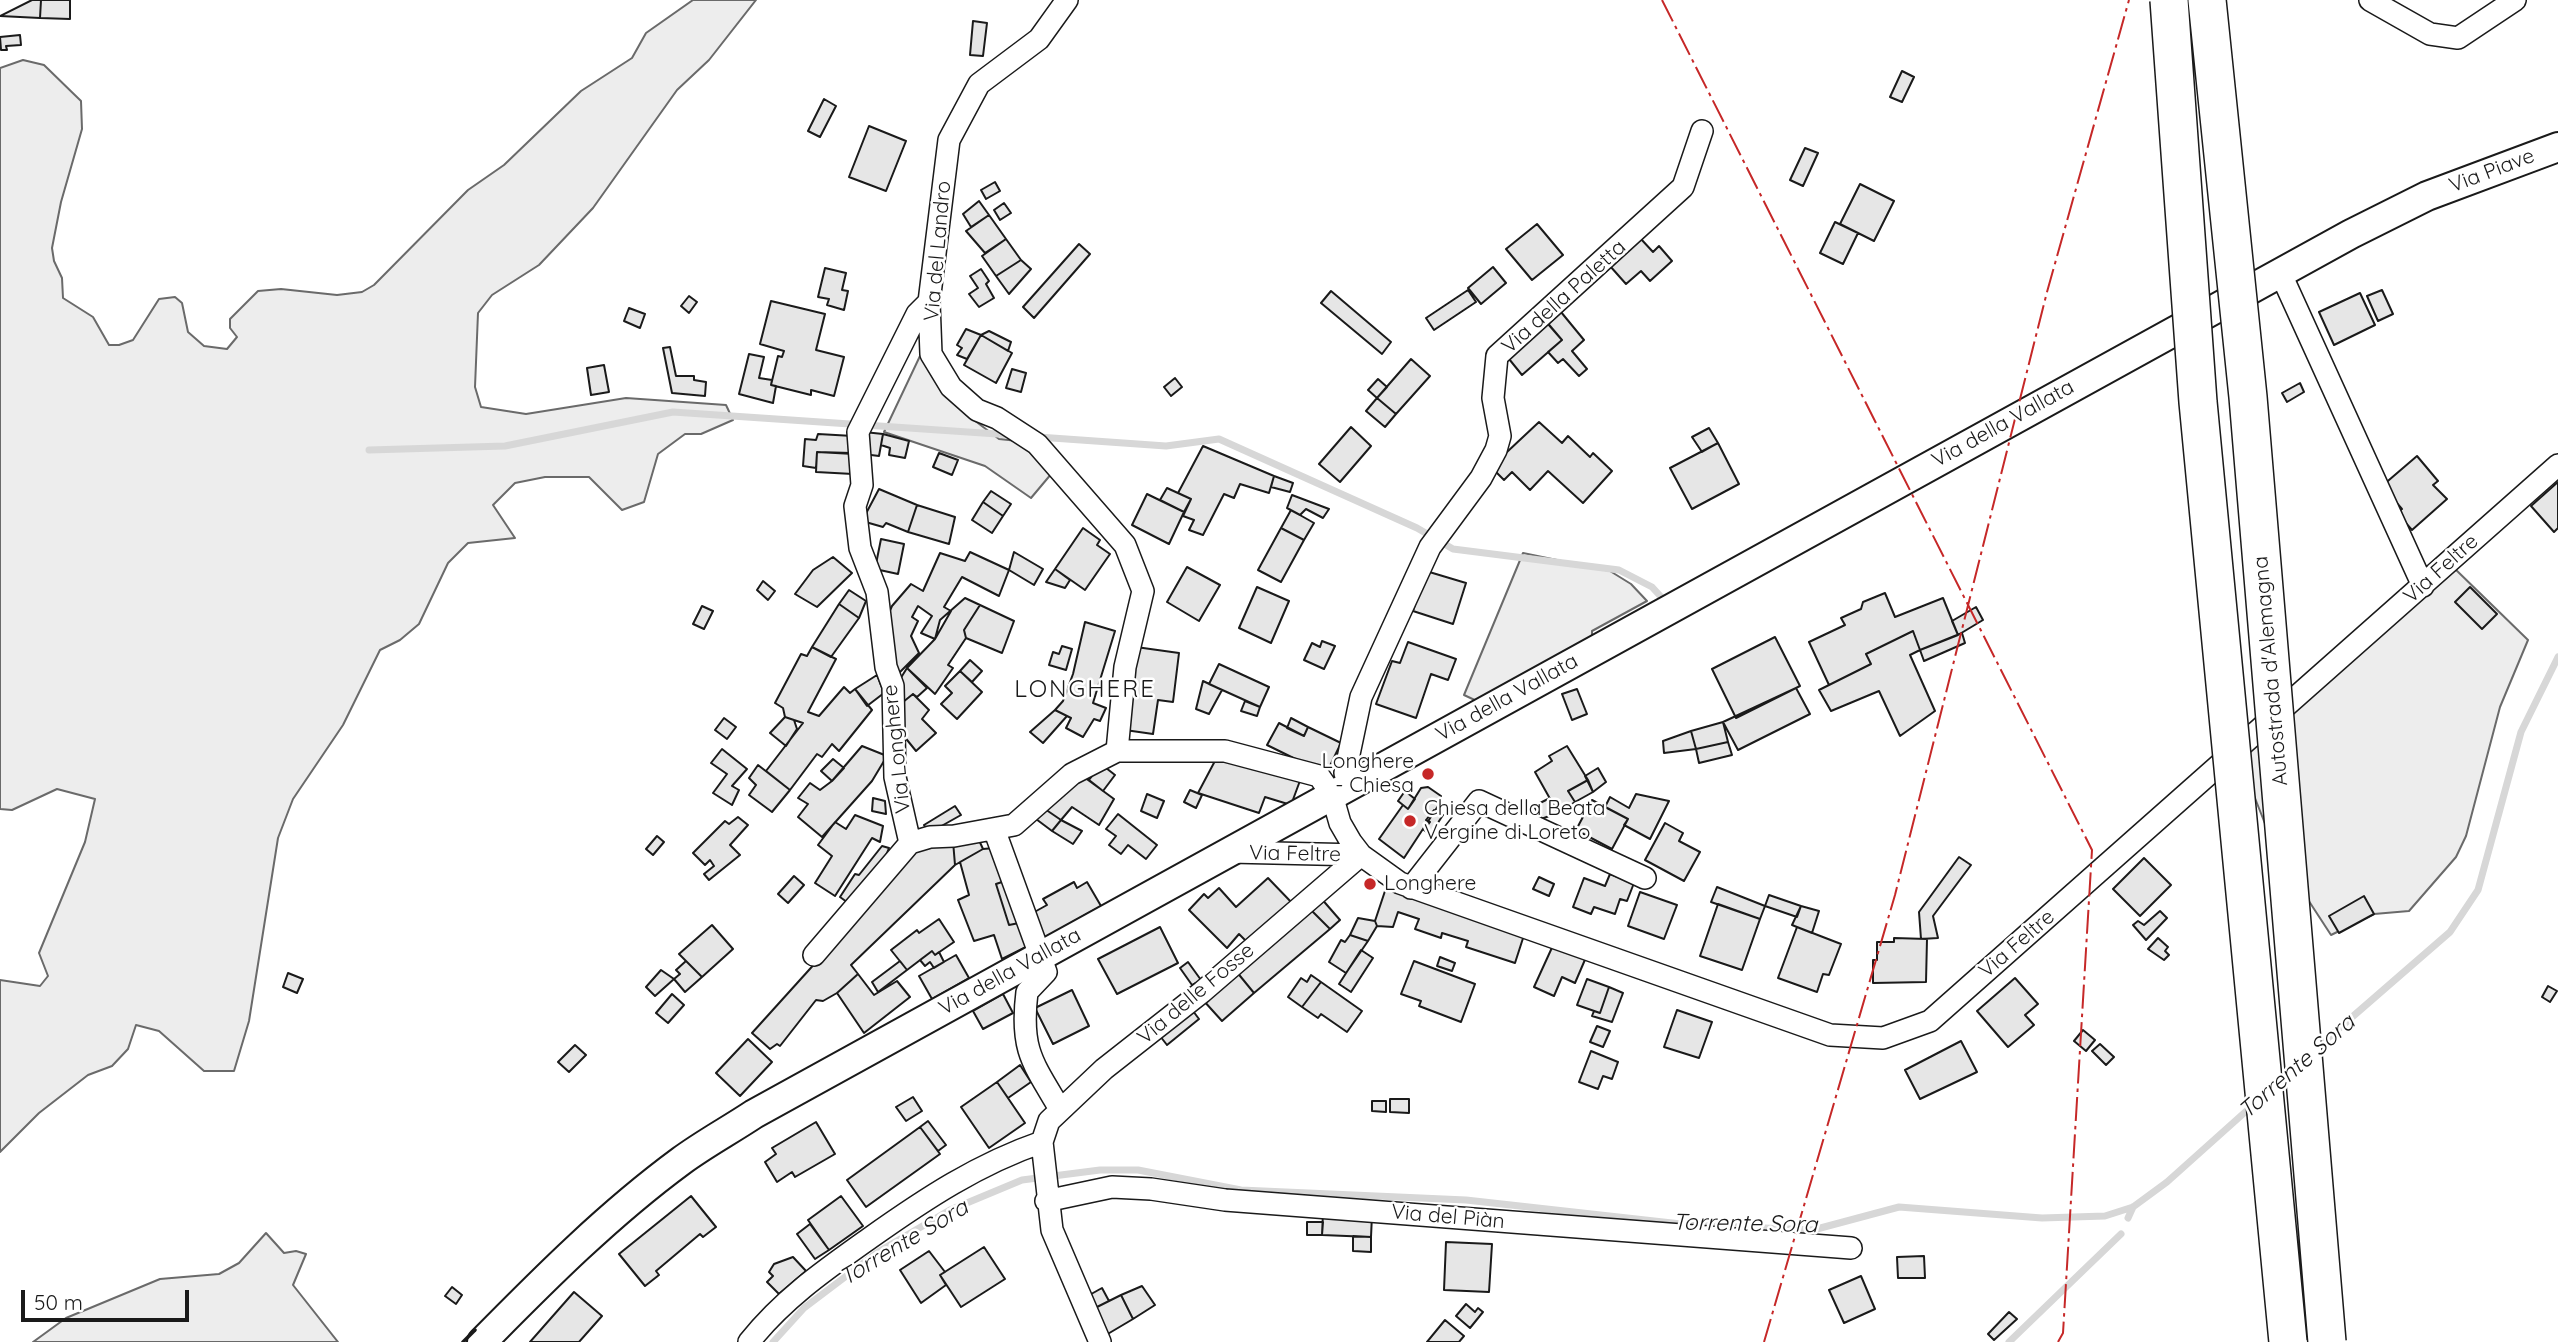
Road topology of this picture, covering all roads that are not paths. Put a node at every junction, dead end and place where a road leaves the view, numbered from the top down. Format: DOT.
graph roads {
  1 [pos="1067,0"];
  2 [pos="2169,0"];
  3 [pos="2207,0"];
  4 [pos="2370,0"];
  5 [pos="2515,0"];
  6 [pos="1702,131"];
  7 [pos="2558,147"];
  8 [pos="2427,196"];
  9 [pos="2280,272"];
  10 [pos="929,302"];
  11 [pos="2558,465"];
  12 [pos="2423,586"];
  13 [pos="1116,751"];
  14 [pos="1341,789"];
  15 [pos="995,830"];
  16 [pos="910,844"];
  17 [pos="1230,852"];
  18 [pos="1361,855"];
  19 [pos="1645,878"];
  20 [pos="1410,888"];
  21 [pos="814,955"];
  22 [pos="1039,956"];
  23 [pos="1060,1109"];
  24 [pos="1043,1152"];
  25 [pos="1046,1197"];
  26 [pos="1851,1248"];
  27 [pos="482,1342"];
  28 [pos="749,1342"];
  29 [pos="1100,1342"];
  30 [pos="2288,1342"];
  31 [pos="2327,1342"];
  1 -- 10 [label="street, Via del Landro"];
  2 -- 30 [label="highway, bridge"];
  3 -- 31 [label="highway, Autostrada d'Alemagna, bridge"];
  4 -- 5 [label="street"];
  6 -- 14 [label="street, Via della Paletta"];
  7 -- 8 [label="main road, Via Piave"];
  8 -- 9 [label="main road, Via della Vallata"];
  9 -- 12 [label="street"];
  9 -- 14 [label="main road, Via della Vallata"];
  10 -- 13 [label="street, Via del Landro"];
  10 -- 16 [label="street, Via Longhere"];
  11 -- 12 [label="street, Via Feltre"];
  12 -- 20 [label="street, Via Feltre"];
  13 -- 14 [label="street, Via Longhere"];
  13 -- 15 [label="street, Via Longhere"];
  14 -- 17 [label="main road, Via della Vallata"];
  14 -- 18 [label="street, Via Feltre"];
  15 -- 16 [label="street, Via Longhere"];
  15 -- 22 [label="street"];
  16 -- 21 [label="street"];
  17 -- 18 [label="street, Via Feltre"];
  17 -- 22 [label="main road, Via della Vallata"];
  18 -- 20 [label="street, Via Feltre"];
  18 -- 23 [label="street, Via delle Fosse"];
  19 -- 20 [label="street"];
  22 -- 23 [label="street"];
  22 -- 27 [label="main road, Via della Vallata"];
  23 -- 24 [label="street, Via delle Fosse"];
  24 -- 25 [label="street"];
  24 -- 28 [label="street"];
  25 -- 26 [label="street, Via del Piàn"];
  25 -- 29 [label="street"];
}
